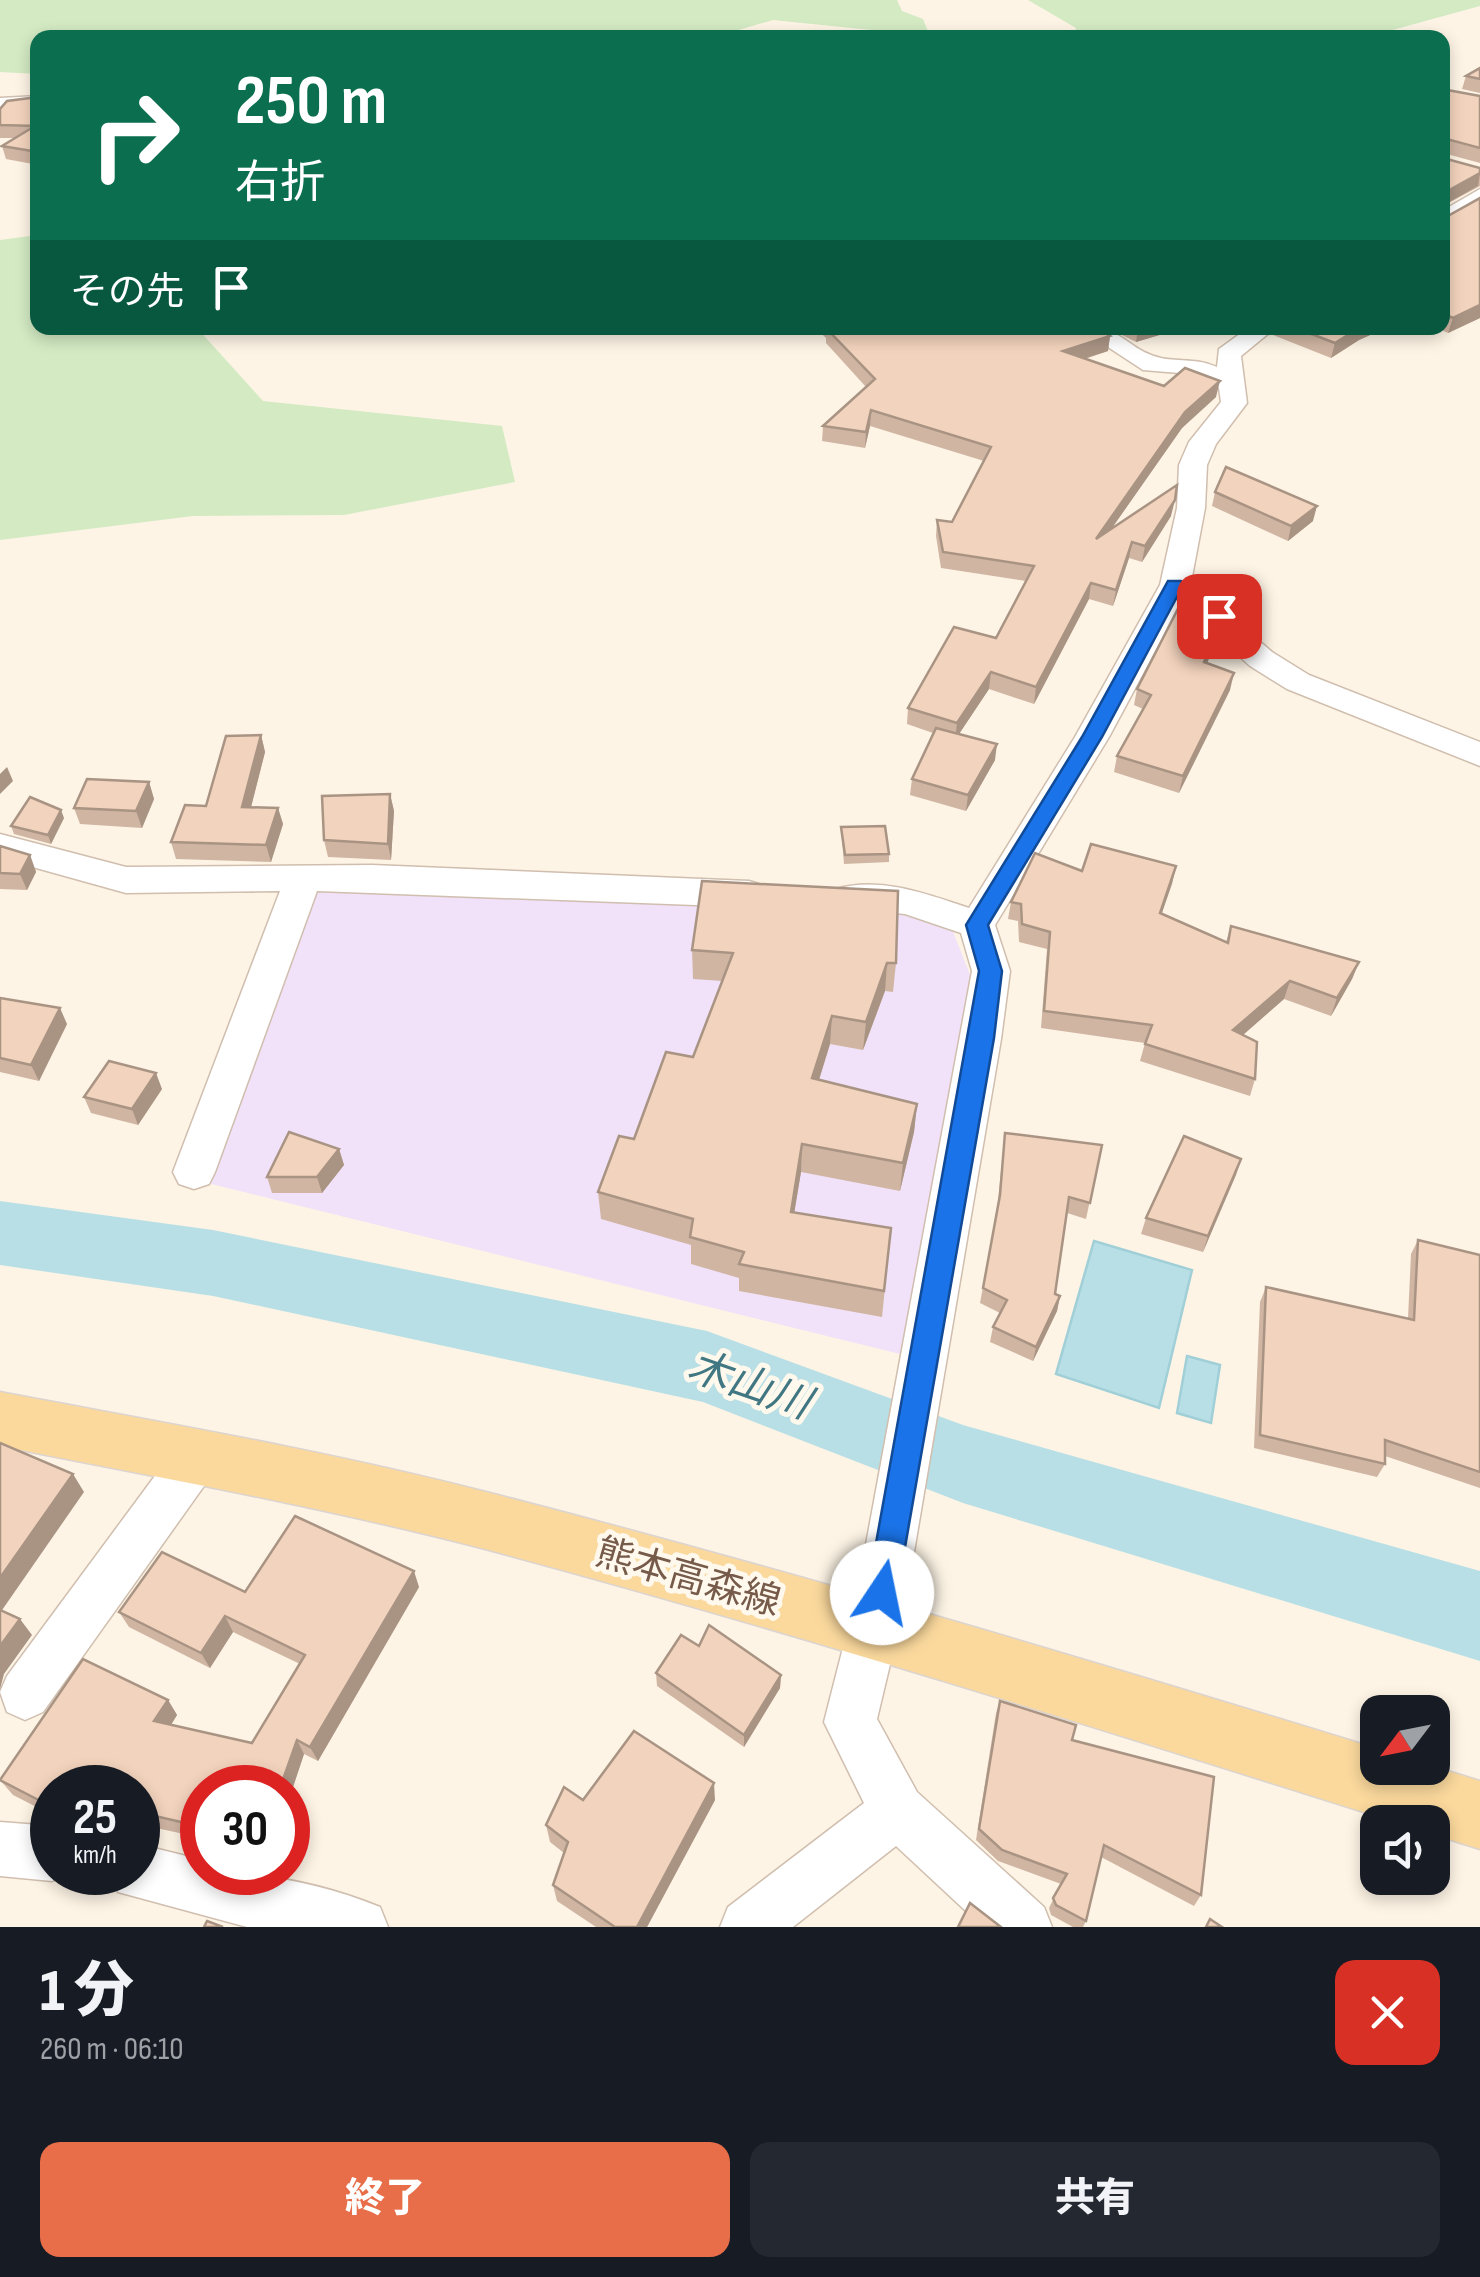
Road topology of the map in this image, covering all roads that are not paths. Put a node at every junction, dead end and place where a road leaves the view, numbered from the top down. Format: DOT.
graph roads {
  1 [pos="30,102"];
  2 [pos="0,104"];
  3 [pos="1480,196"];
  4 [pos="1456,215"];
  5 [pos="1480,232"];
  6 [pos="1102,335"];
  7 [pos="1254,335"];
  8 [pos="1235,386"];
  9 [pos="1174,584"];
  10 [pos="1480,755"];
  11 [pos="0,846"];
  12 [pos="303,879"];
  13 [pos="977,925"];
  14 [pos="194,1172"];
  15 [pos="0,1419"];
  16 [pos="198,1456"];
  17 [pos="878,1611"];
  18 [pos="25,1694"];
  19 [pos="898,1811"];
  20 [pos="1480,1816"];
  21 [pos="0,1849"];
  22 [pos="30,1851"];
  23 [pos="160,1877"];
  24 [pos="360,1927"];
  25 [pos="748,1927"];
  26 [pos="1024,1927"];
  1 -- 2 [label="street"];
  3 -- 4 [label="street"];
  4 -- 5 [label="street"];
  6 -- 8 [label="street"];
  7 -- 8 [label="street"];
  8 -- 9 [label="street"];
  9 -- 10 [label="street"];
  9 -- 13 [label="street"];
  11 -- 12 [label="street"];
  12 -- 13 [label="street"];
  12 -- 14 [label="street"];
  13 -- 17 [label="street"];
  15 -- 16 [label="main road, 熊本高森線"];
  16 -- 17 [label="main road, 熊本高森線"];
  16 -- 18 [label="street"];
  17 -- 19 [label="street"];
  17 -- 20 [label="main road, 熊本高森線"];
  19 -- 25 [label="street"];
  19 -- 26 [label="street"];
  21 -- 22 [label="street"];
  23 -- 24 [label="street"];
}
